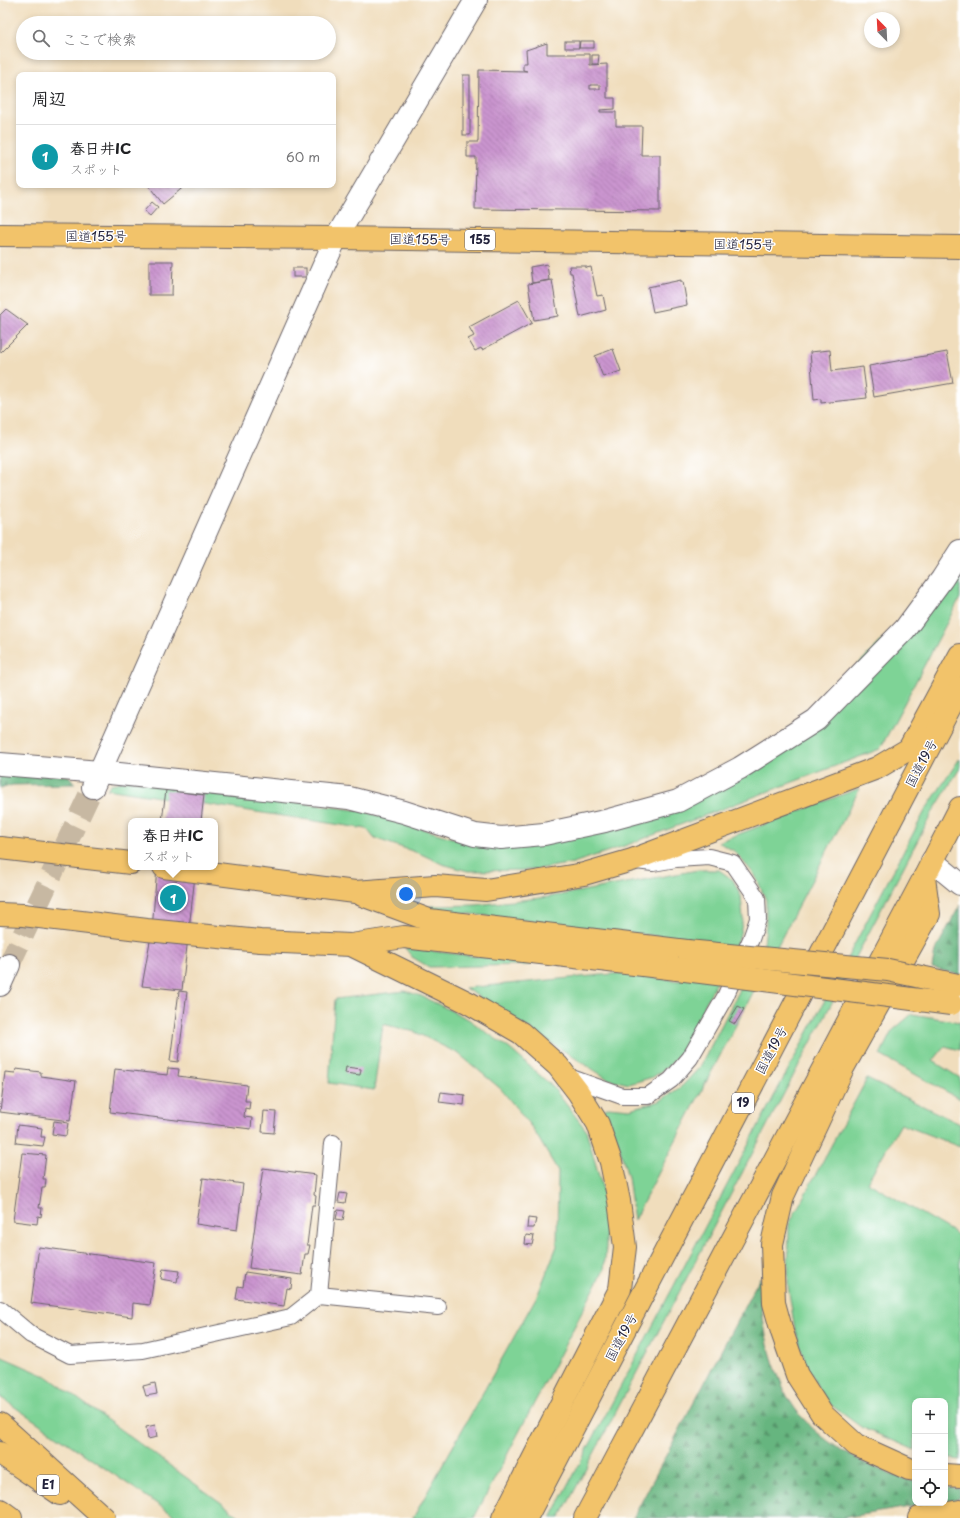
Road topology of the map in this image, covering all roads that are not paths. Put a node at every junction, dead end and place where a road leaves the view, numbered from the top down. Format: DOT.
graph roads {
  1 [pos="476,0"];
  2 [pos="0,235"];
  3 [pos="336,238"];
  4 [pos="960,247"];
  5 [pos="960,551"];
  6 [pos="960,655"];
  7 [pos="960,688"];
  8 [pos="0,764"];
  9 [pos="96,780"];
  10 [pos="960,808"];
  11 [pos="0,848"];
  12 [pos="632,860"];
  13 [pos="128,863"];
  14 [pos="187,870"];
  15 [pos="928,870"];
  16 [pos="960,884"];
  17 [pos="355,892"];
  18 [pos="0,908"];
  19 [pos="0,914"];
  20 [pos="23,915"];
  21 [pos="351,945"];
  22 [pos="682,960"];
  23 [pos="9,965"];
  24 [pos="0,985"];
  25 [pos="957,995"];
  26 [pos="566,1076"];
  27 [pos="333,1143"];
  28 [pos="319,1295"];
  29 [pos="438,1308"];
  30 [pos="0,1309"];
  31 [pos="0,1424"];
  32 [pos="0,1453"];
  33 [pos="912,1470"];
  34 [pos="948,1475"];
  35 [pos="960,1476"];
  36 [pos="0,1510"];
  37 [pos="960,1511"];
  38 [pos="11,1518"];
  39 [pos="97,1518"];
  40 [pos="104,1518"];
  41 [pos="503,1518"];
  42 [pos="526,1518"];
  43 [pos="585,1518"];
  44 [pos="919,1518"];
  1 -- 3 [label="street"];
  2 -- 3 [label="highway, 国道155号 / 155"];
  3 -- 4 [label="highway, 国道155号 / 155"];
  3 -- 9 [label="street"];
  5 -- 9 [label="street"];
  6 -- 12 [label="highway"];
  7 -- 42 [label="highway, 国道19号 / 19"];
  8 -- 9 [label="street"];
  10 -- 15 [label="highway"];
  11 -- 13 [label="highway"];
  12 -- 17 [label="highway"];
  12 -- 26 [label="lane"];
  14 -- 17 [label="highway"];
  15 -- 16 [label="street"];
  15 -- 33 [label="highway"];
  15 -- 43 [label="highway"];
  17 -- 22 [label="highway"];
  18 -- 20 [label="highway"];
  19 -- 20 [label="highway"];
  20 -- 21 [label="highway"];
  21 -- 22 [label="highway"];
  21 -- 26 [label="highway"];
  22 -- 25 [label="highway, bridge"];
  23 -- 24 [label="street"];
  26 -- 41 [label="highway"];
  27 -- 28 [label="lane"];
  28 -- 29 [label="lane"];
  28 -- 30 [label="lane"];
  31 -- 40 [label="highway"];
  32 -- 39 [label="highway, E1"];
  34 -- 35 [label="highway"];
  36 -- 38 [label="highway"];
  37 -- 44 [label="highway"];
}
